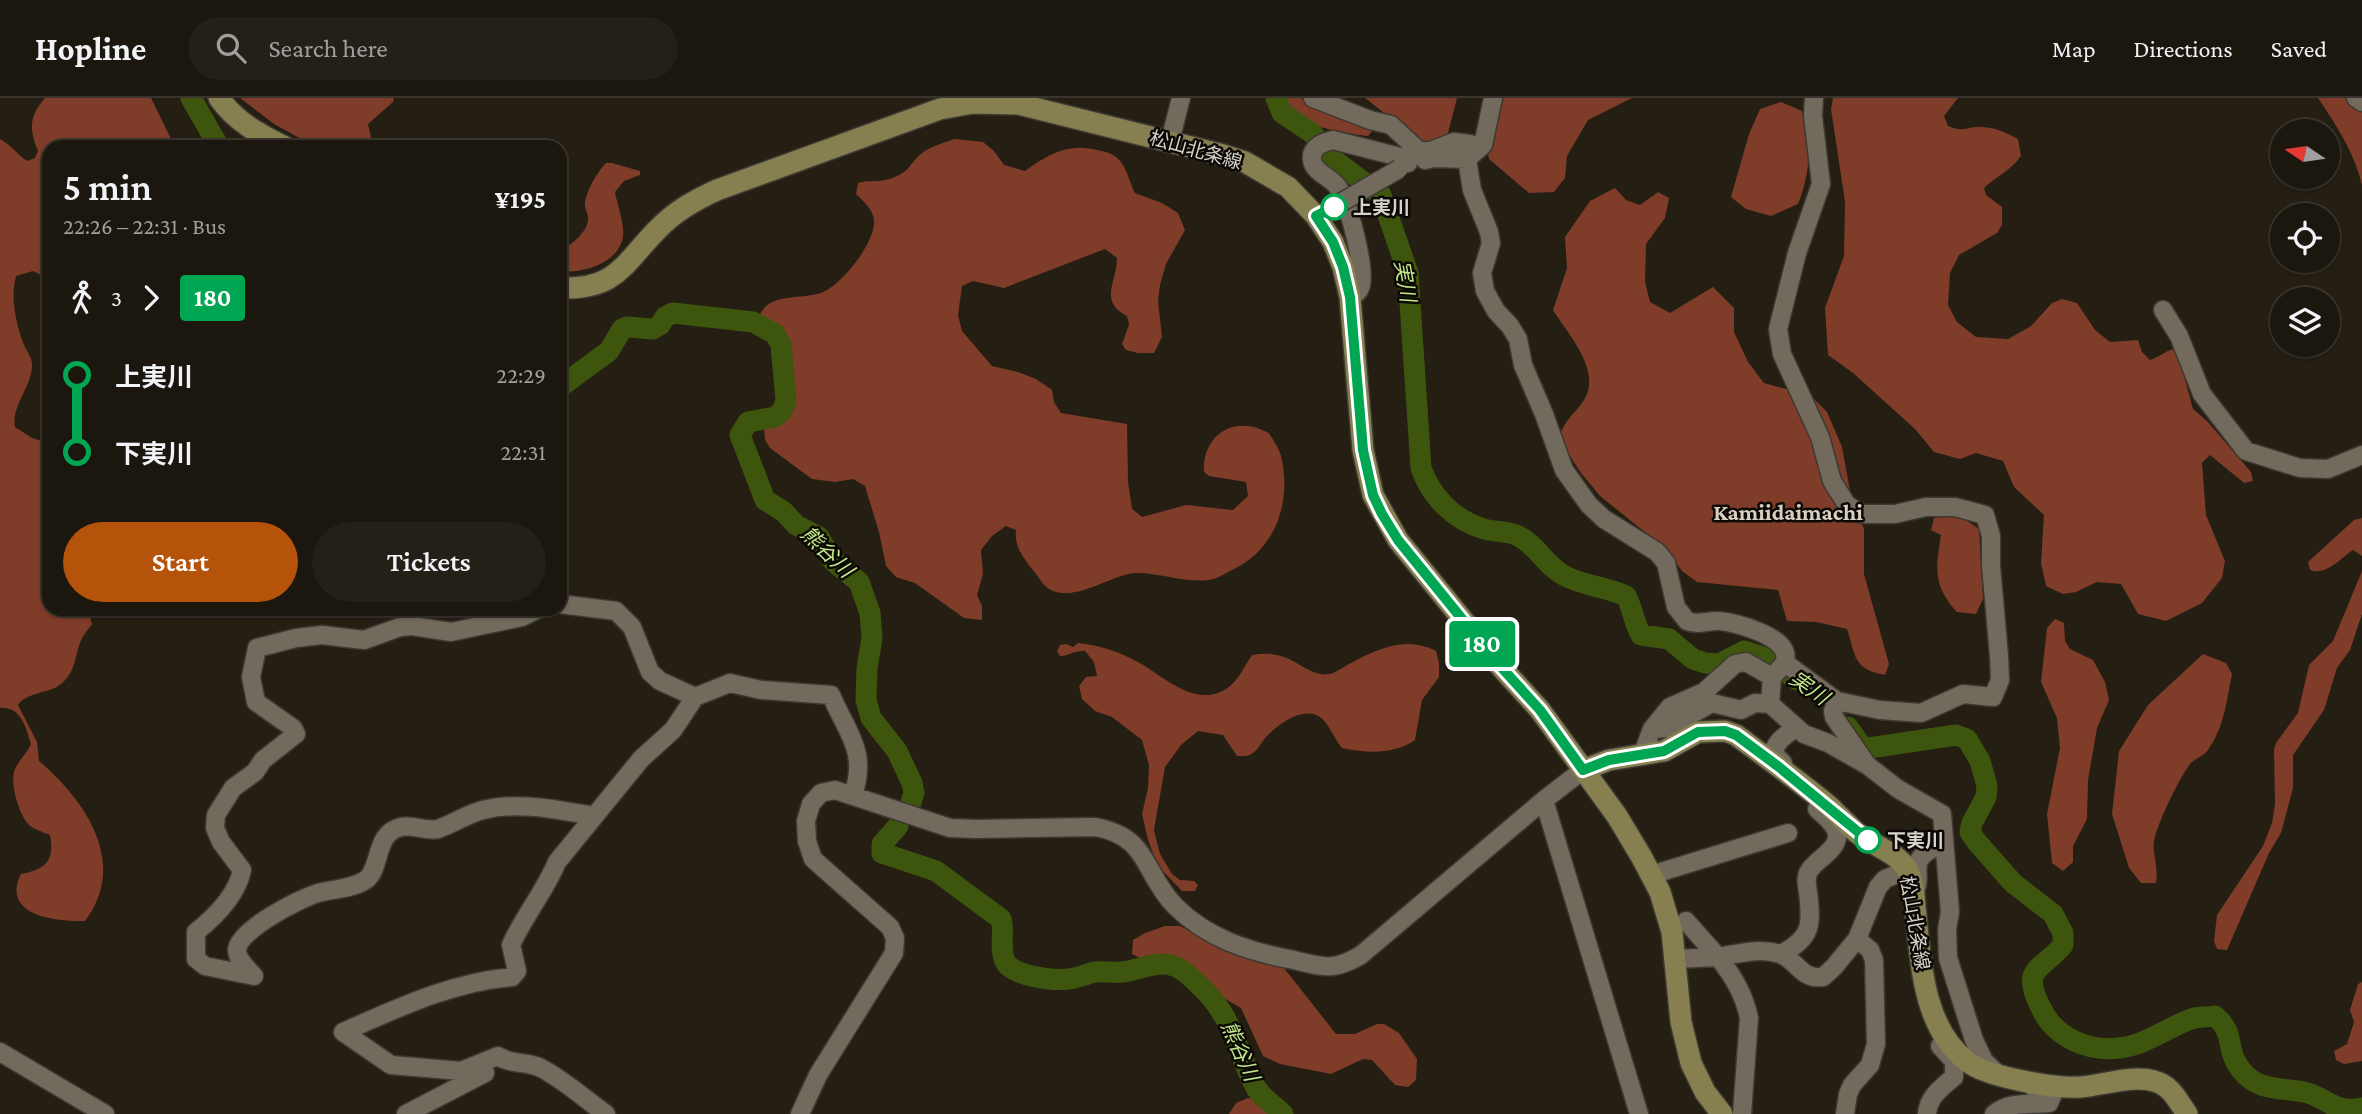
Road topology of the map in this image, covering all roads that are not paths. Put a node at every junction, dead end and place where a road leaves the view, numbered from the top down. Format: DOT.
graph roads {
  1 [pos="219,98"];
  2 [pos="1181,98"];
  3 [pos="1313,98"];
  4 [pos="1493,98"];
  5 [pos="1814,98"];
  6 [pos="2356,98"];
  7 [pos="2362,102"];
  8 [pos="272,140"];
  9 [pos="1170,141"];
  10 [pos="1470,155"];
  11 [pos="1404,166"];
  12 [pos="1325,211"];
  13 [pos="567,288"];
  14 [pos="1350,297"];
  15 [pos="2163,310"];
  16 [pos="2362,455"];
  17 [pos="567,606"];
  18 [pos="524,616"];
  19 [pos="1778,670"];
  20 [pos="695,697"];
  21 [pos="1770,704"];
  22 [pos="1835,705"];
  23 [pos="1795,728"];
  24 [pos="1653,729"];
  25 [pos="1642,756"];
  26 [pos="1867,765"];
  27 [pos="1779,767"];
  28 [pos="1583,770"];
  29 [pos="1796,781"];
  30 [pos="853,795"];
  31 [pos="1544,800"];
  32 [pos="594,816"];
  33 [pos="1788,833"];
  34 [pos="1944,838"];
  35 [pos="1907,870"];
  36 [pos="1651,875"];
  37 [pos="1913,892"];
  38 [pos="1686,921"];
  39 [pos="1857,939"];
  40 [pos="1781,954"];
  41 [pos="1718,957"];
  42 [pos="1676,959"];
  43 [pos="1926,1020"];
  44 [pos="1949,1050"];
  45 [pos="0,1052"];
  46 [pos="507,1062"];
  47 [pos="1998,1074"];
  48 [pos="2032,1082"];
  49 [pos="2053,1094"];
  50 [pos="2078,1096"];
  51 [pos="105,1114"];
  52 [pos="406,1114"];
  53 [pos="606,1114"];
  54 [pos="800,1114"];
  55 [pos="1639,1114"];
  56 [pos="1722,1114"];
  57 [pos="1742,1114"];
  58 [pos="1845,1114"];
  59 [pos="1927,1114"];
  60 [pos="1994,1114"];
  61 [pos="2187,1114"];
  1 -- 8 [label="main road"];
  2 -- 9 [label="street"];
  3 -- 10 [label="street"];
  4 -- 10 [label="street"];
  5 -- 22 [label="street"];
  6 -- 7 [label="street"];
  9 -- 12 [label="main road, 松山北条線"];
  9 -- 13 [label="main road, 松山北条線"];
  10 -- 11 [label="street"];
  10 -- 19 [label="street"];
  11 -- 12 [label="street, bridge"];
  11 -- 14 [label="street"];
  12 -- 14 [label="main road, 松山北条線"];
  14 -- 28 [label="main road, 松山北条線"];
  15 -- 16 [label="street"];
  17 -- 20 [label="street"];
  18 -- 32 [label="street"];
  19 -- 21 [label="street"];
  19 -- 22 [label="street"];
  19 -- 24 [label="street"];
  20 -- 30 [label="street"];
  20 -- 32 [label="street"];
  21 -- 23 [label="street"];
  21 -- 24 [label="street"];
  22 -- 26 [label="street"];
  23 -- 26 [label="street"];
  23 -- 27 [label="street"];
  24 -- 25 [label="street"];
  25 -- 27 [label="main road, 松山北条線"];
  25 -- 28 [label="main road, 松山北条線"];
  26 -- 34 [label="street"];
  27 -- 29 [label="main road, 松山北条線"];
  28 -- 31 [label="street"];
  28 -- 36 [label="main road, 松山北条線"];
  29 -- 35 [label="main road, 松山北条線"];
  29 -- 40 [label="street"];
  30 -- 31 [label="street"];
  30 -- 54 [label="street"];
  31 -- 55 [label="street"];
  32 -- 46 [label="street"];
  33 -- 36 [label="street"];
  34 -- 37 [label="street"];
  34 -- 47 [label="street"];
  35 -- 37 [label="main road, 松山北条線"];
  35 -- 39 [label="street"];
  36 -- 42 [label="main road, 松山北条線"];
  37 -- 44 [label="main road, 松山北条線"];
  38 -- 41 [label="street"];
  39 -- 40 [label="street"];
  39 -- 58 [label="street"];
  40 -- 41 [label="street"];
  41 -- 42 [label="street"];
  41 -- 57 [label="street"];
  42 -- 56 [label="main road, 松山北条線"];
  43 -- 44 [label="street"];
  44 -- 47 [label="main road, 松山北条線"];
  44 -- 59 [label="street"];
  45 -- 51 [label="street"];
  46 -- 52 [label="street"];
  46 -- 53 [label="street"];
  47 -- 48 [label="main road, 松山北条線"];
  48 -- 49 [label="street"];
  48 -- 61 [label="main road, 松山北条線"];
  49 -- 50 [label="street"];
  49 -- 60 [label="street"];
}
